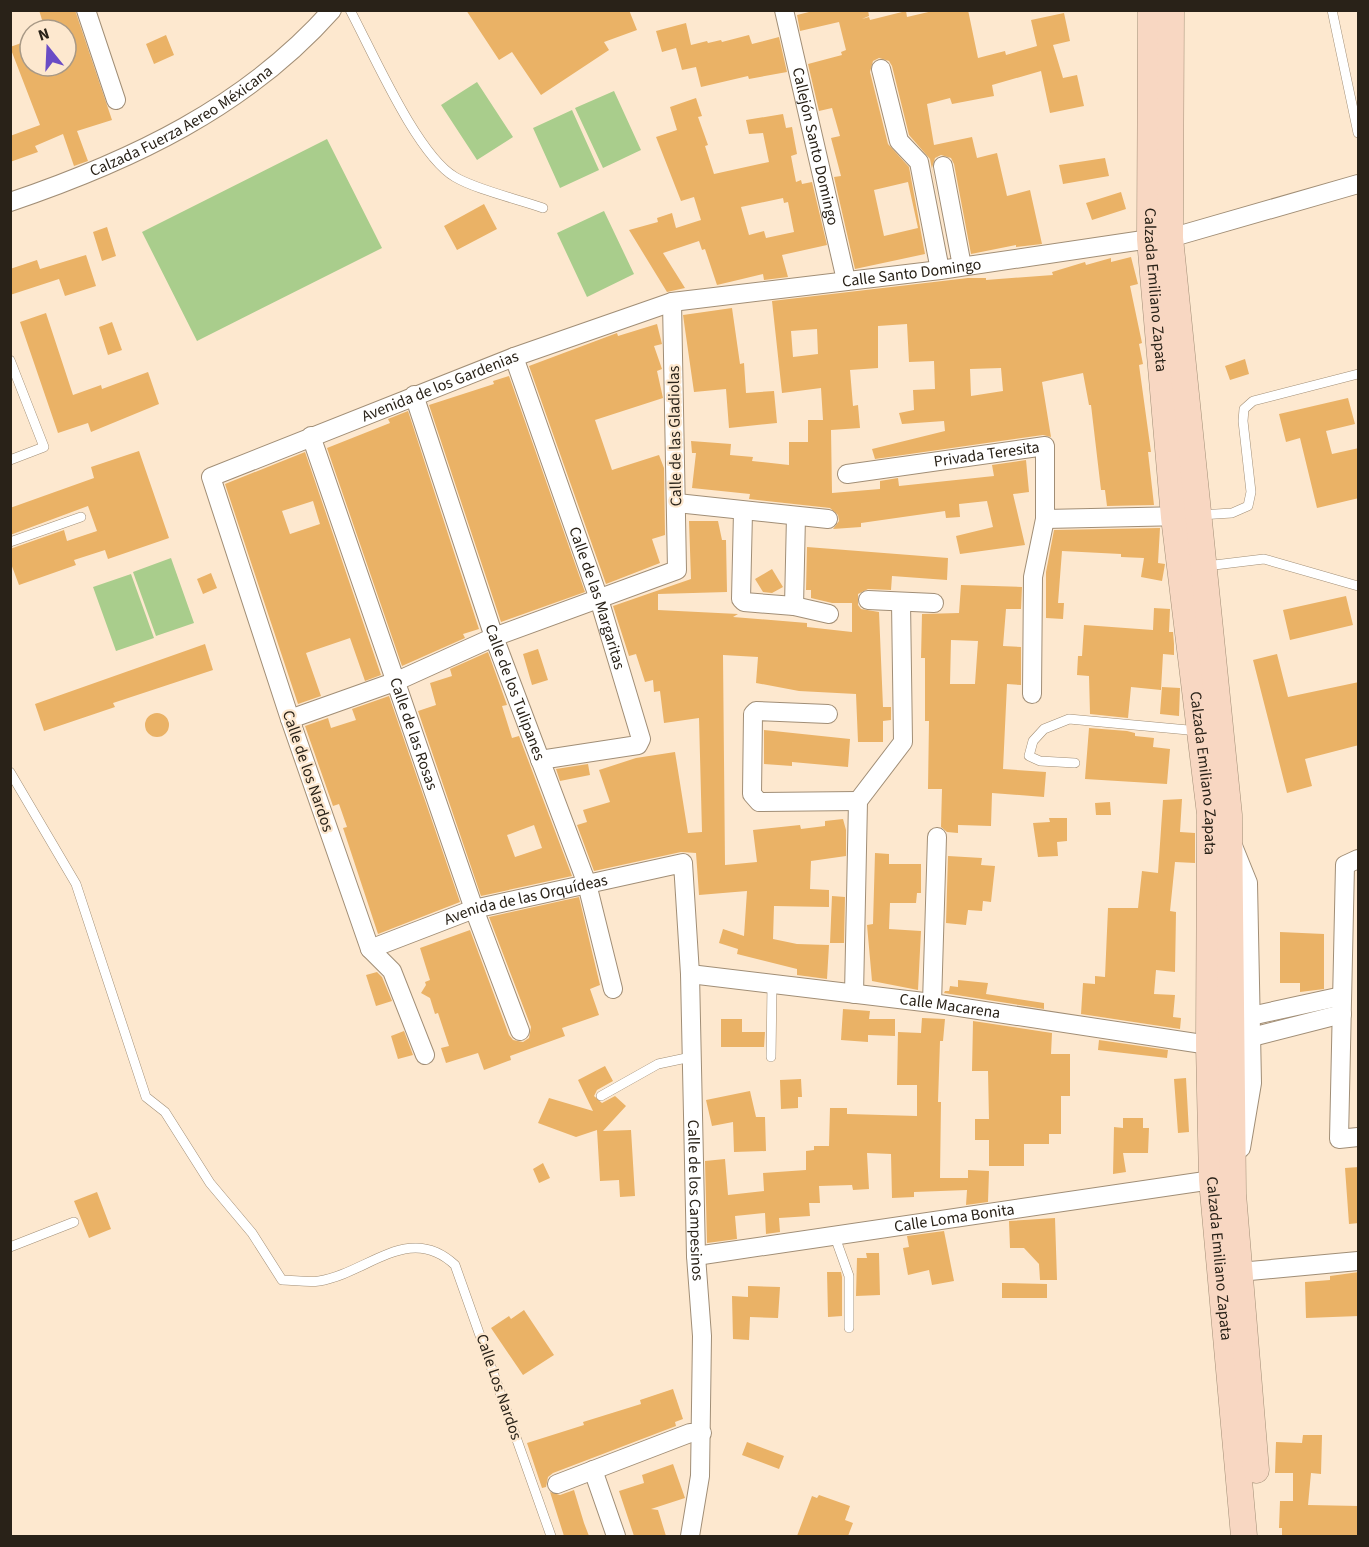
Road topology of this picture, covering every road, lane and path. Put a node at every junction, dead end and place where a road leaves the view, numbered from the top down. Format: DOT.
graph roads {
  1 [pos="86,10"];
  2 [pos="332,10"];
  3 [pos="350,10"];
  4 [pos="784,10"];
  5 [pos="1151,10"];
  6 [pos="1171,10"];
  7 [pos="1332,10"];
  8 [pos="881,69"];
  9 [pos="1161,79"];
  10 [pos="116,100"];
  11 [pos="1359,133"];
  12 [pos="943,166"];
  13 [pos="1359,184"];
  14 [pos="10,202"];
  15 [pos="543,208"];
  16 [pos="1160,239"];
  17 [pos="962,266"];
  18 [pos="940,270"];
  19 [pos="846,280"];
  20 [pos="672,302"];
  21 [pos="514,357"];
  22 [pos="10,360"];
  23 [pos="1359,374"];
  24 [pos="414,395"];
  25 [pos="311,436"];
  26 [pos="10,460"];
  27 [pos="848,474"];
  28 [pos="210,477"];
  29 [pos="677,503"];
  30 [pos="743,512"];
  31 [pos="796,516"];
  32 [pos="1186,516"];
  33 [pos="81,517"];
  34 [pos="828,519"];
  35 [pos="1045,519"];
  36 [pos="10,542"];
  37 [pos="1203,567"];
  38 [pos="1359,586"];
  39 [pos="598,599"];
  40 [pos="868,600"];
  41 [pos="901,602"];
  42 [pos="934,603"];
  43 [pos="794,606"];
  44 [pos="829,614"];
  45 [pos="494,638"];
  46 [pos="397,681"];
  47 [pos="1032,694"];
  48 [pos="828,714"];
  49 [pos="290,719"];
  50 [pos="1201,732"];
  51 [pos="540,760"];
  52 [pos="1076,763"];
  53 [pos="10,772"];
  54 [pos="858,801"];
  55 [pos="937,837"];
  56 [pos="1229,837"];
  57 [pos="1359,859"];
  58 [pos="683,863"];
  59 [pos="587,884"];
  60 [pos="474,909"];
  61 [pos="370,949"];
  62 [pos="690,974"];
  63 [pos="772,984"];
  64 [pos="613,989"];
  65 [pos="854,994"];
  66 [pos="932,1003"];
  67 [pos="1342,1005"];
  68 [pos="1251,1016"];
  69 [pos="520,1031"];
  70 [pos="1252,1037"];
  71 [pos="1209,1044"];
  72 [pos="424,1055"];
  73 [pos="692,1057"];
  74 [pos="771,1057"];
  75 [pos="601,1096"];
  76 [pos="1359,1137"];
  77 [pos="1223,1187"];
  78 [pos="74,1222"];
  79 [pos="835,1237"];
  80 [pos="10,1247"];
  81 [pos="696,1256"];
  82 [pos="1359,1262"];
  83 [pos="1239,1272"];
  84 [pos="849,1328"];
  85 [pos="702,1433"];
  86 [pos="593,1470"];
  87 [pos="557,1484"];
  88 [pos="550,1536"];
  89 [pos="616,1536"];
  90 [pos="690,1536"];
  91 [pos="1244,1536"];
  92 [pos="1261,1536"];
  1 -- 10 [label="street"];
  2 -- 14 [label="street, Calzada Fuerza Aereo Méxicana"];
  3 -- 15 [label="lane"];
  4 -- 19 [label="street, Callejón Santo Domingo"];
  5 -- 9 [label="main road, Calzada Emiliano Zapata"];
  6 -- 9 [label="main road, Calzada Emiliano Zapata"];
  7 -- 11 [label="lane"];
  8 -- 18 [label="street"];
  9 -- 16 [label="main road, Calzada Emiliano Zapata"];
  12 -- 17 [label="street"];
  13 -- 16 [label="street, Calle Santo Domingo"];
  16 -- 17 [label="street, Calle Santo Domingo"];
  16 -- 32 [label="main road, Calzada Emiliano Zapata"];
  17 -- 18 [label="street, Calle Santo Domingo"];
  18 -- 19 [label="street, Calle Santo Domingo"];
  19 -- 20 [label="street, Calle Santo Domingo"];
  20 -- 21 [label="street, Avenida de los Gardenias"];
  20 -- 29 [label="street, Calle de las Gladiolas"];
  21 -- 24 [label="street, Avenida de los Gardenias"];
  21 -- 39 [label="street, Calle de las Margaritas"];
  22 -- 26 [label="lane"];
  23 -- 32 [label="lane"];
  24 -- 25 [label="street, Avenida de los Gardenias"];
  24 -- 45 [label="street, Calle de los Tulipanes"];
  25 -- 28 [label="street, Avenida de los Gardenias"];
  25 -- 46 [label="street, Calle de las Rosas"];
  27 -- 35 [label="street, Privada Teresita"];
  28 -- 49 [label="street, Calle de los Nardos"];
  29 -- 30 [label="street"];
  29 -- 39 [label="street, Calle de las Gladiolas"];
  30 -- 31 [label="street"];
  30 -- 43 [label="street"];
  31 -- 34 [label="street"];
  31 -- 43 [label="street"];
  32 -- 35 [label="street"];
  32 -- 37 [label="main road, Calzada Emiliano Zapata"];
  32 -- 50 [label="main road, Calzada Emiliano Zapata"];
  33 -- 36 [label="lane"];
  35 -- 47 [label="street"];
  37 -- 38 [label="lane"];
  37 -- 56 [label="main road, Calzada Emiliano Zapata"];
  39 -- 45 [label="street"];
  39 -- 51 [label="street, Calle de las Margaritas"];
  40 -- 41 [label="street"];
  41 -- 42 [label="street"];
  41 -- 54 [label="street"];
  43 -- 44 [label="street"];
  45 -- 46 [label="street"];
  45 -- 51 [label="street, Calle de los Tulipanes"];
  46 -- 49 [label="street"];
  46 -- 60 [label="street, Calle de las Rosas"];
  48 -- 54 [label="street"];
  49 -- 61 [label="street, Calle de los Nardos"];
  50 -- 52 [label="lane"];
  50 -- 71 [label="main road, Calzada Emiliano Zapata"];
  51 -- 59 [label="street, Calle de los Tulipanes"];
  53 -- 88 [label="lane, Calle Los Nardos"];
  54 -- 65 [label="street"];
  55 -- 66 [label="street"];
  56 -- 68 [label="street"];
  56 -- 77 [label="main road, Calzada Emiliano Zapata"];
  57 -- 67 [label="street"];
  58 -- 59 [label="street, Avenida de las Orquídeas"];
  58 -- 62 [label="street, Calle de los Campesinos"];
  59 -- 60 [label="street, Avenida de las Orquídeas"];
  59 -- 64 [label="street, Calle de los Tulipanes"];
  60 -- 61 [label="street, Avenida de las Orquídeas"];
  60 -- 69 [label="street, Calle de las Rosas"];
  61 -- 72 [label="street, Calle de los Nardos"];
  62 -- 63 [label="street, Calle Macarena"];
  62 -- 73 [label="street, Calle de los Campesinos"];
  63 -- 65 [label="street, Calle Macarena"];
  63 -- 74 [label="lane"];
  65 -- 66 [label="street, Calle Macarena"];
  66 -- 71 [label="street, Calle Macarena"];
  67 -- 68 [label="street"];
  67 -- 70 [label="street"];
  67 -- 76 [label="street"];
  68 -- 70 [label="street"];
  70 -- 77 [label="street"];
  71 -- 77 [label="main road, Calzada Emiliano Zapata"];
  73 -- 75 [label="lane"];
  73 -- 81 [label="street, Calle de los Campesinos"];
  77 -- 79 [label="street, Calle Loma Bonita"];
  77 -- 83 [label="main road, Calzada Emiliano Zapata"];
  77 -- 91 [label="main road, Calzada Emiliano Zapata"];
  78 -- 80 [label="lane"];
  79 -- 81 [label="street, Calle Loma Bonita"];
  79 -- 84 [label="lane"];
  81 -- 85 [label="street, Calle de los Campesinos"];
  82 -- 83 [label="street"];
  83 -- 92 [label="main road, Calzada Emiliano Zapata"];
  85 -- 86 [label="street"];
  85 -- 90 [label="street, Calle de los Campesinos"];
  86 -- 87 [label="street"];
  86 -- 89 [label="street"];
}
